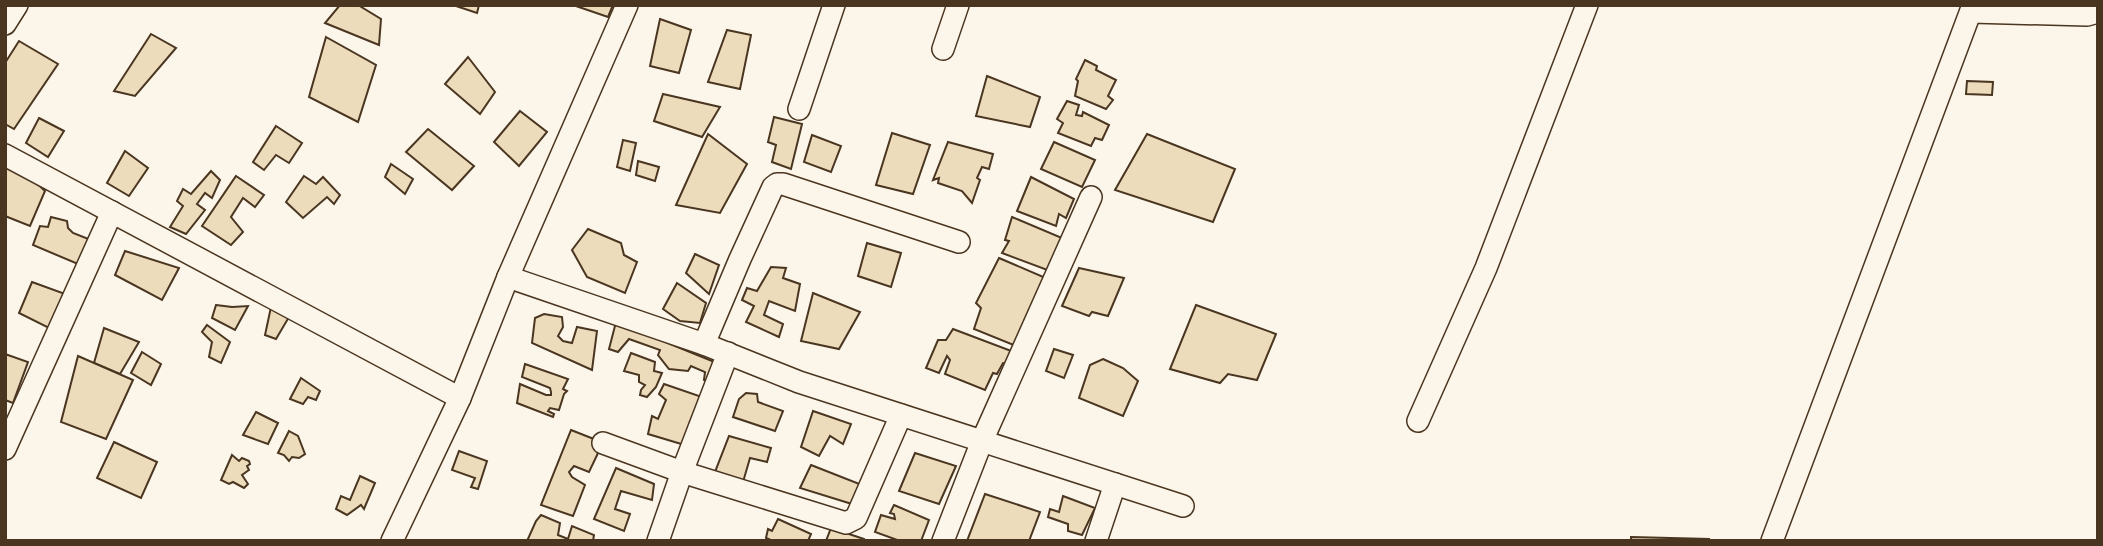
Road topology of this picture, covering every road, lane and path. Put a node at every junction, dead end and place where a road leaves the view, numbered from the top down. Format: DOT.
graph roads {
  1 [pos="17,5"];
  2 [pos="627,5"];
  3 [pos="834,5"];
  4 [pos="958,5"];
  5 [pos="1587,5"];
  6 [pos="1972,9"];
  7 [pos="2098,12"];
  8 [pos="5,24"];
  9 [pos="943,49"];
  10 [pos="799,109"];
  11 [pos="5,155"];
  12 [pos="1091,197"];
  13 [pos="111,212"];
  14 [pos="959,242"];
  15 [pos="508,276"];
  16 [pos="704,344"];
  17 [pos="728,353"];
  18 [pos="460,398"];
  19 [pos="901,415"];
  20 [pos="1418,421"];
  21 [pos="982,441"];
  22 [pos="603,443"];
  23 [pos="5,449"];
  24 [pos="682,472"];
  25 [pos="1115,484"];
  26 [pos="1183,506"];
  27 [pos="392,541"];
  28 [pos="658,541"];
  29 [pos="943,541"];
  30 [pos="1096,541"];
  31 [pos="1772,541"];
  1 -- 8 [label="street"];
  2 -- 15 [label="street"];
  3 -- 10 [label="street"];
  4 -- 9 [label="street"];
  5 -- 20 [label="street"];
  6 -- 7 [label="street"];
  6 -- 31 [label="street"];
  11 -- 13 [label="street"];
  12 -- 21 [label="street"];
  13 -- 18 [label="street"];
  13 -- 23 [label="street"];
  14 -- 16 [label="street"];
  15 -- 16 [label="street"];
  15 -- 18 [label="street"];
  16 -- 17 [label="street"];
  17 -- 19 [label="street"];
  17 -- 24 [label="street"];
  18 -- 27 [label="street"];
  19 -- 21 [label="street"];
  19 -- 24 [label="street"];
  21 -- 25 [label="street"];
  21 -- 29 [label="street"];
  22 -- 24 [label="street"];
  24 -- 28 [label="street"];
  25 -- 26 [label="street"];
  25 -- 30 [label="street"];
}
